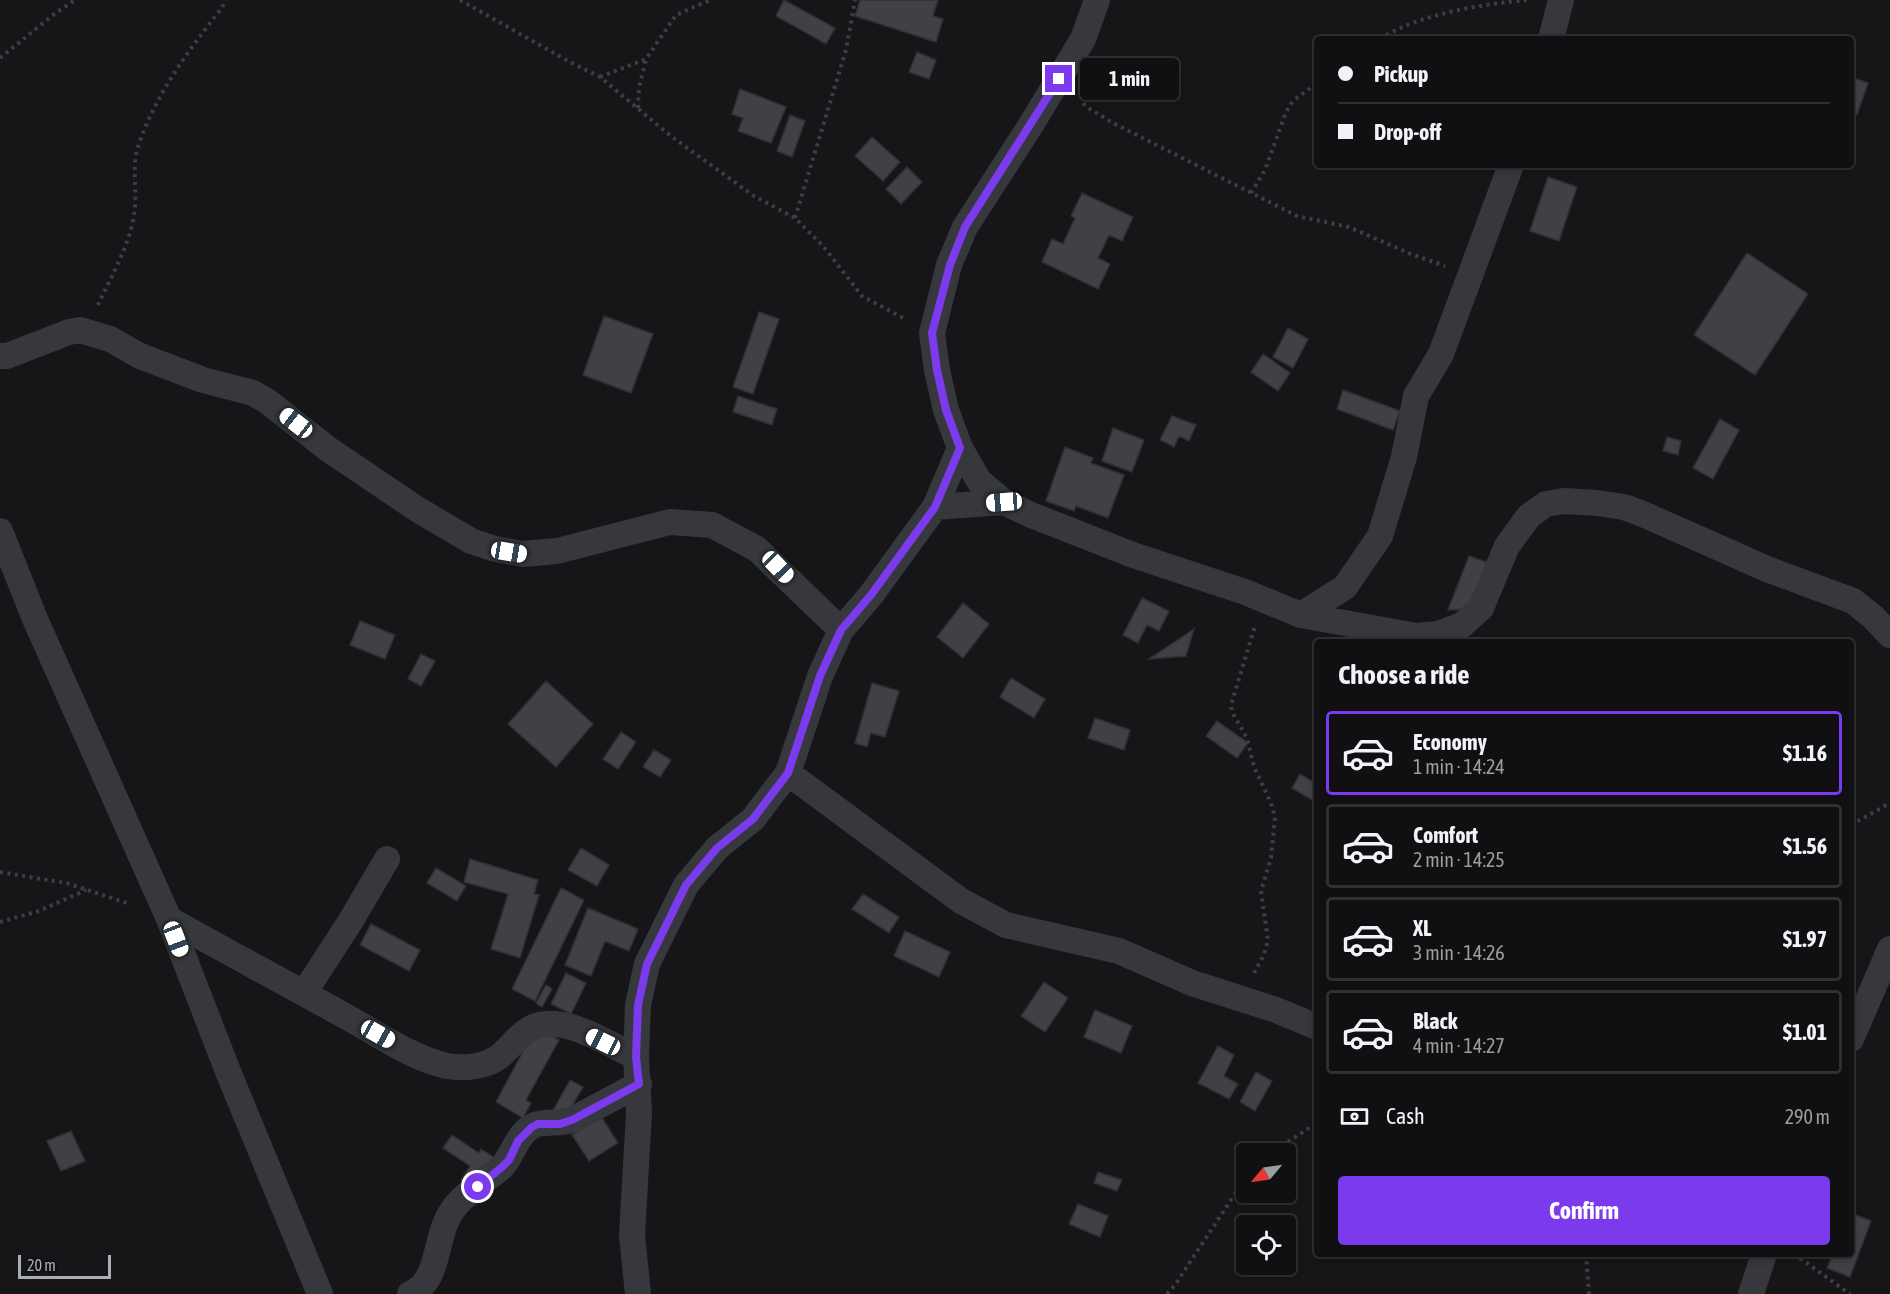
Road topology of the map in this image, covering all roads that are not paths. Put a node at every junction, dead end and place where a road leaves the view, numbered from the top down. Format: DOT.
graph roads {
  1 [pos="1097,0"];
  2 [pos="1561,0"];
  3 [pos="1552,36"];
  4 [pos="1510,168"];
  5 [pos="0,356"];
  6 [pos="960,448"];
  7 [pos="1004,502"];
  8 [pos="935,507"];
  9 [pos="0,531"];
  10 [pos="1301,615"];
  11 [pos="841,630"];
  12 [pos="1890,636"];
  13 [pos="788,773"];
  14 [pos="387,859"];
  15 [pos="169,919"];
  16 [pos="1890,949"];
  17 [pos="304,993"];
  18 [pos="1314,1026"];
  19 [pos="1854,1032"];
  20 [pos="636,1057"];
  21 [pos="639,1084"];
  22 [pos="1763,1257"];
  23 [pos="320,1294"];
  24 [pos="410,1294"];
  25 [pos="638,1294"];
  26 [pos="1752,1294"];
  1 -- 6 [label="street"];
  2 -- 3 [label="street"];
  4 -- 10 [label="street"];
  5 -- 11 [label="street"];
  6 -- 7 [label="street"];
  6 -- 8 [label="street"];
  7 -- 8 [label="street"];
  7 -- 10 [label="street"];
  8 -- 11 [label="street"];
  9 -- 15 [label="street"];
  10 -- 12 [label="street"];
  11 -- 13 [label="street"];
  13 -- 18 [label="street"];
  13 -- 20 [label="street"];
  14 -- 17 [label="street"];
  15 -- 17 [label="street"];
  15 -- 23 [label="street"];
  16 -- 19 [label="street"];
  17 -- 20 [label="street"];
  20 -- 21 [label="street"];
  21 -- 24 [label="street"];
  21 -- 25 [label="street"];
  22 -- 26 [label="street"];
}
